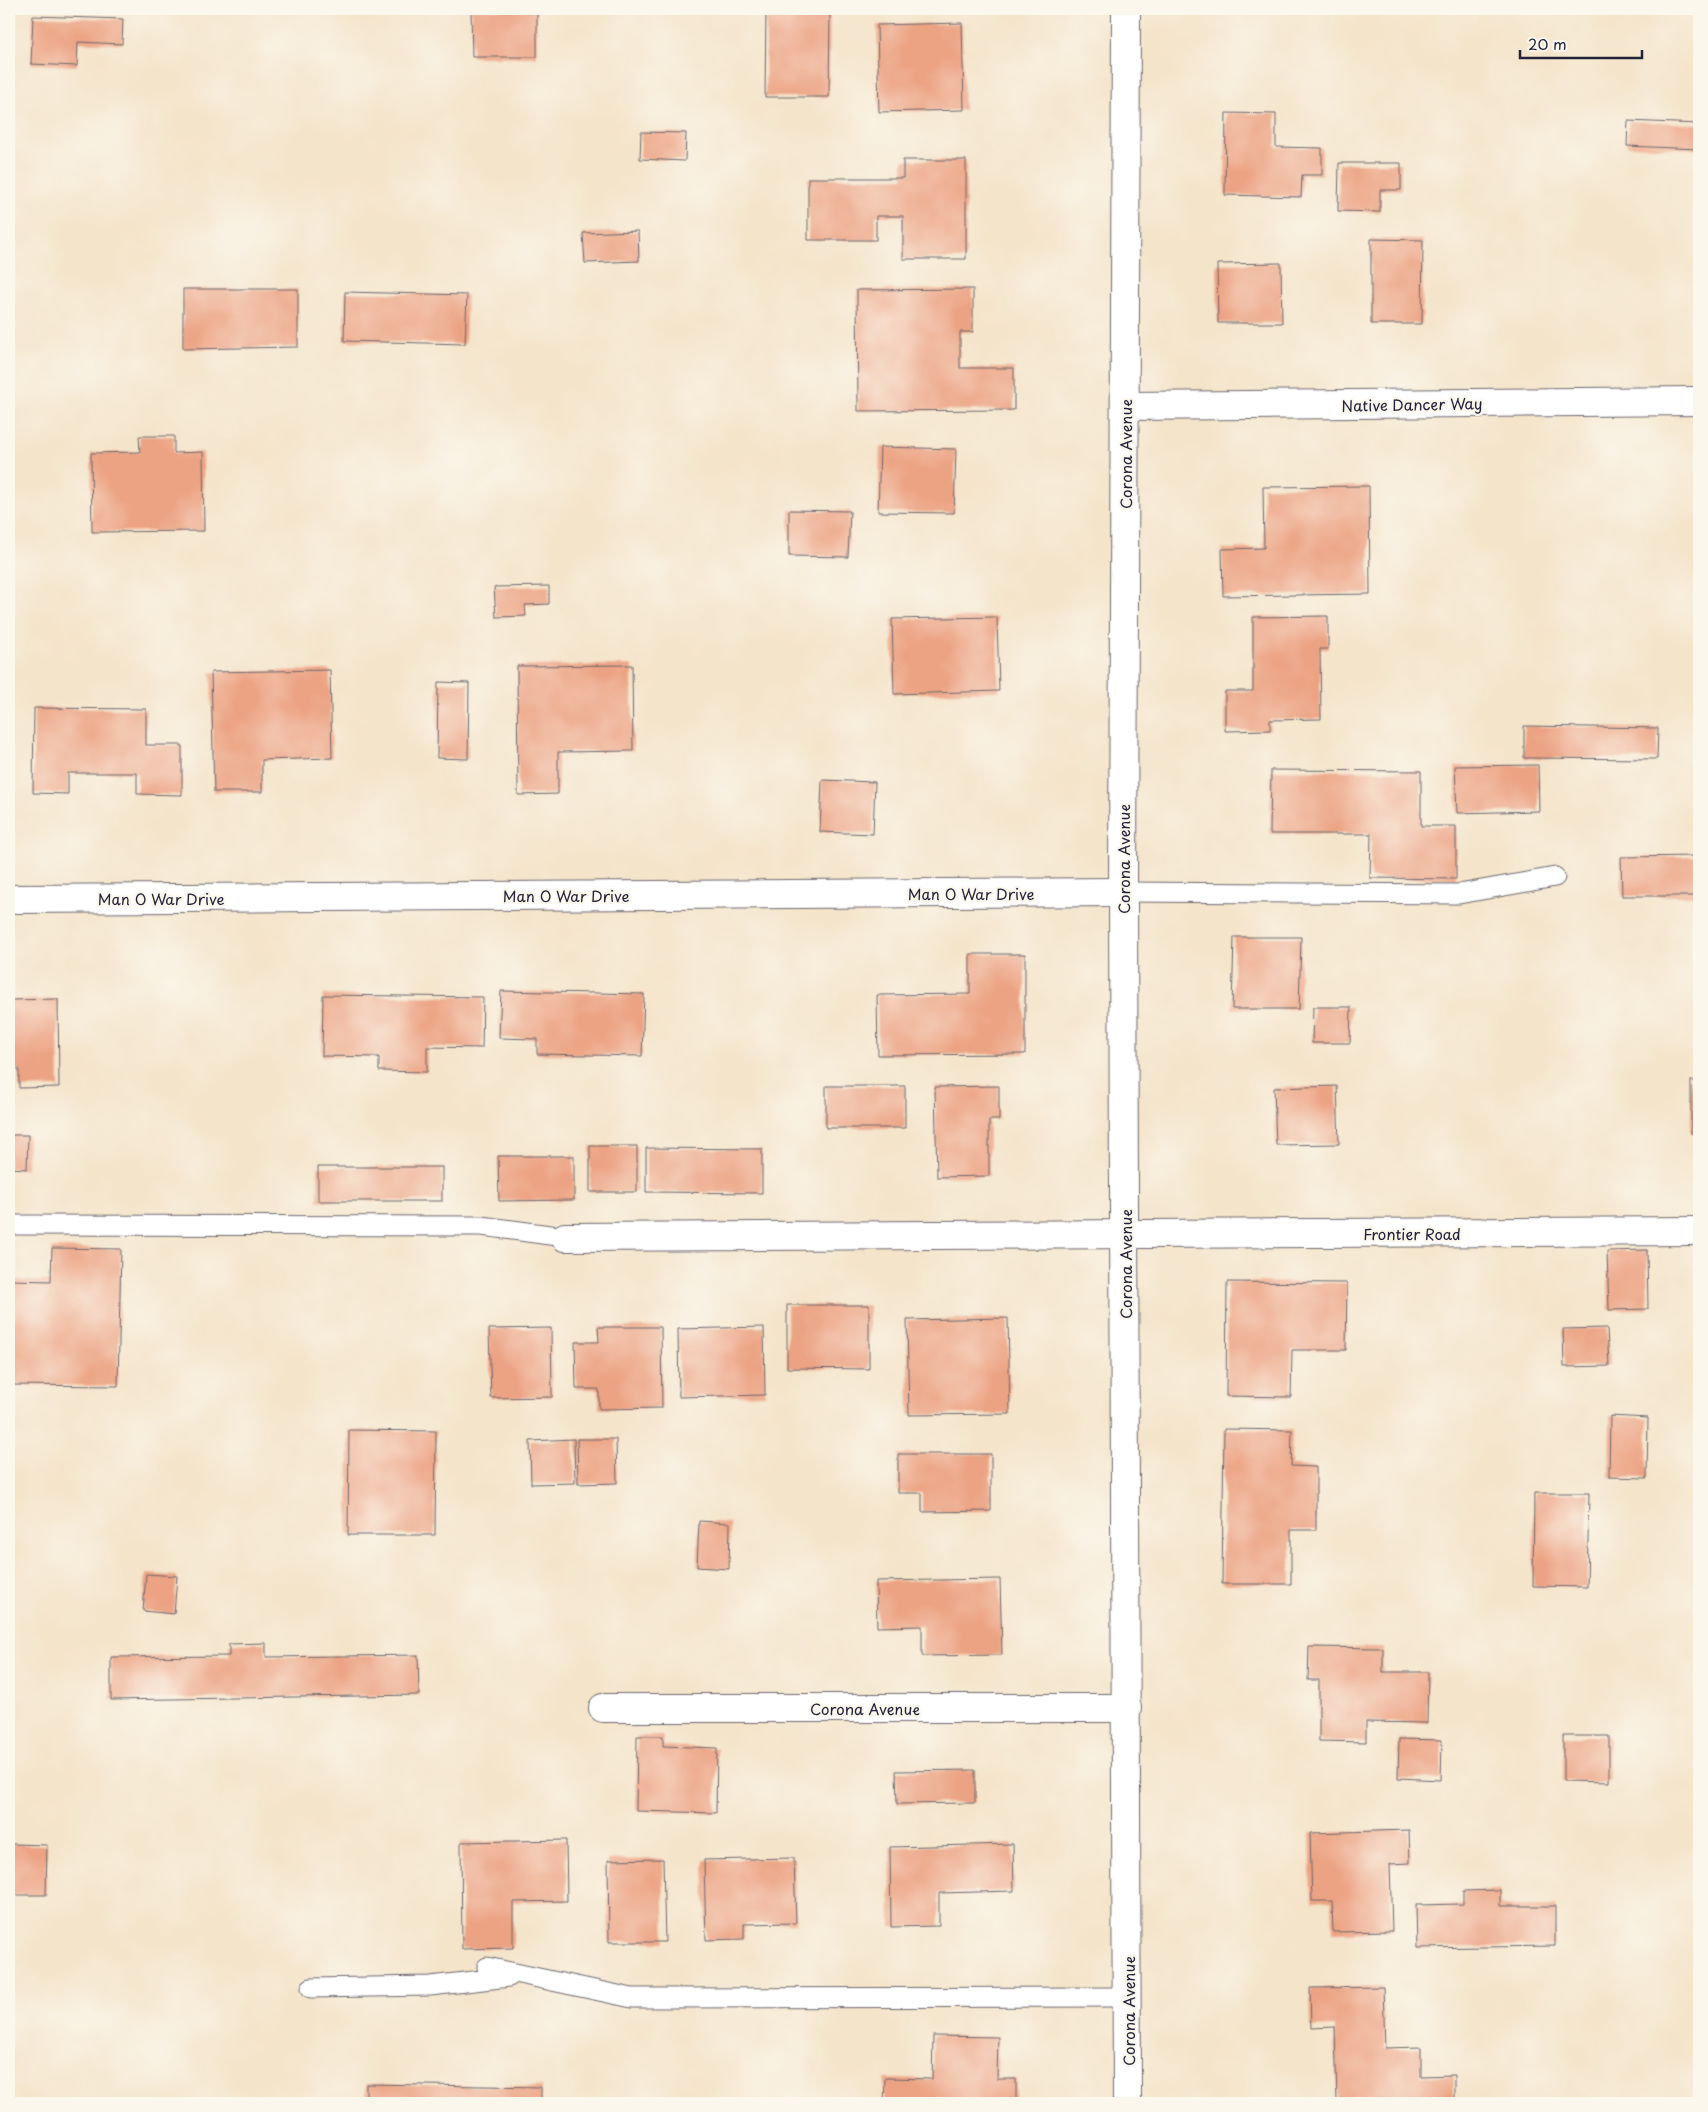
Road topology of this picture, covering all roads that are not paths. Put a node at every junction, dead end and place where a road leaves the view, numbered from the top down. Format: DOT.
graph roads {
  1 [pos="1126,9"];
  2 [pos="1699,401"];
  3 [pos="1125,406"];
  4 [pos="1555,877"];
  5 [pos="1123,892"];
  6 [pos="9,899"];
  7 [pos="9,1225"];
  8 [pos="1699,1231"];
  9 [pos="1125,1235"];
  10 [pos="565,1237"];
  11 [pos="603,1708"];
  12 [pos="1127,1708"];
  13 [pos="487,1967"];
  14 [pos="526,1976"];
  15 [pos="310,1988"];
  16 [pos="1128,1997"];
  17 [pos="1127,2103"];
  1 -- 3 [label="street, Corona Avenue"];
  2 -- 3 [label="street, Native Dancer Way"];
  3 -- 5 [label="street, Corona Avenue"];
  4 -- 5 [label="lane"];
  5 -- 6 [label="street, Man O War Drive"];
  5 -- 9 [label="street, Corona Avenue"];
  7 -- 10 [label="lane"];
  8 -- 9 [label="street, Frontier Road"];
  9 -- 10 [label="street, Frontier Road"];
  9 -- 12 [label="street, Corona Avenue"];
  11 -- 12 [label="street, Corona Avenue"];
  12 -- 16 [label="street, Corona Avenue"];
  13 -- 14 [label="lane"];
  14 -- 15 [label="lane"];
  14 -- 16 [label="lane"];
  16 -- 17 [label="street, Corona Avenue"];
}
